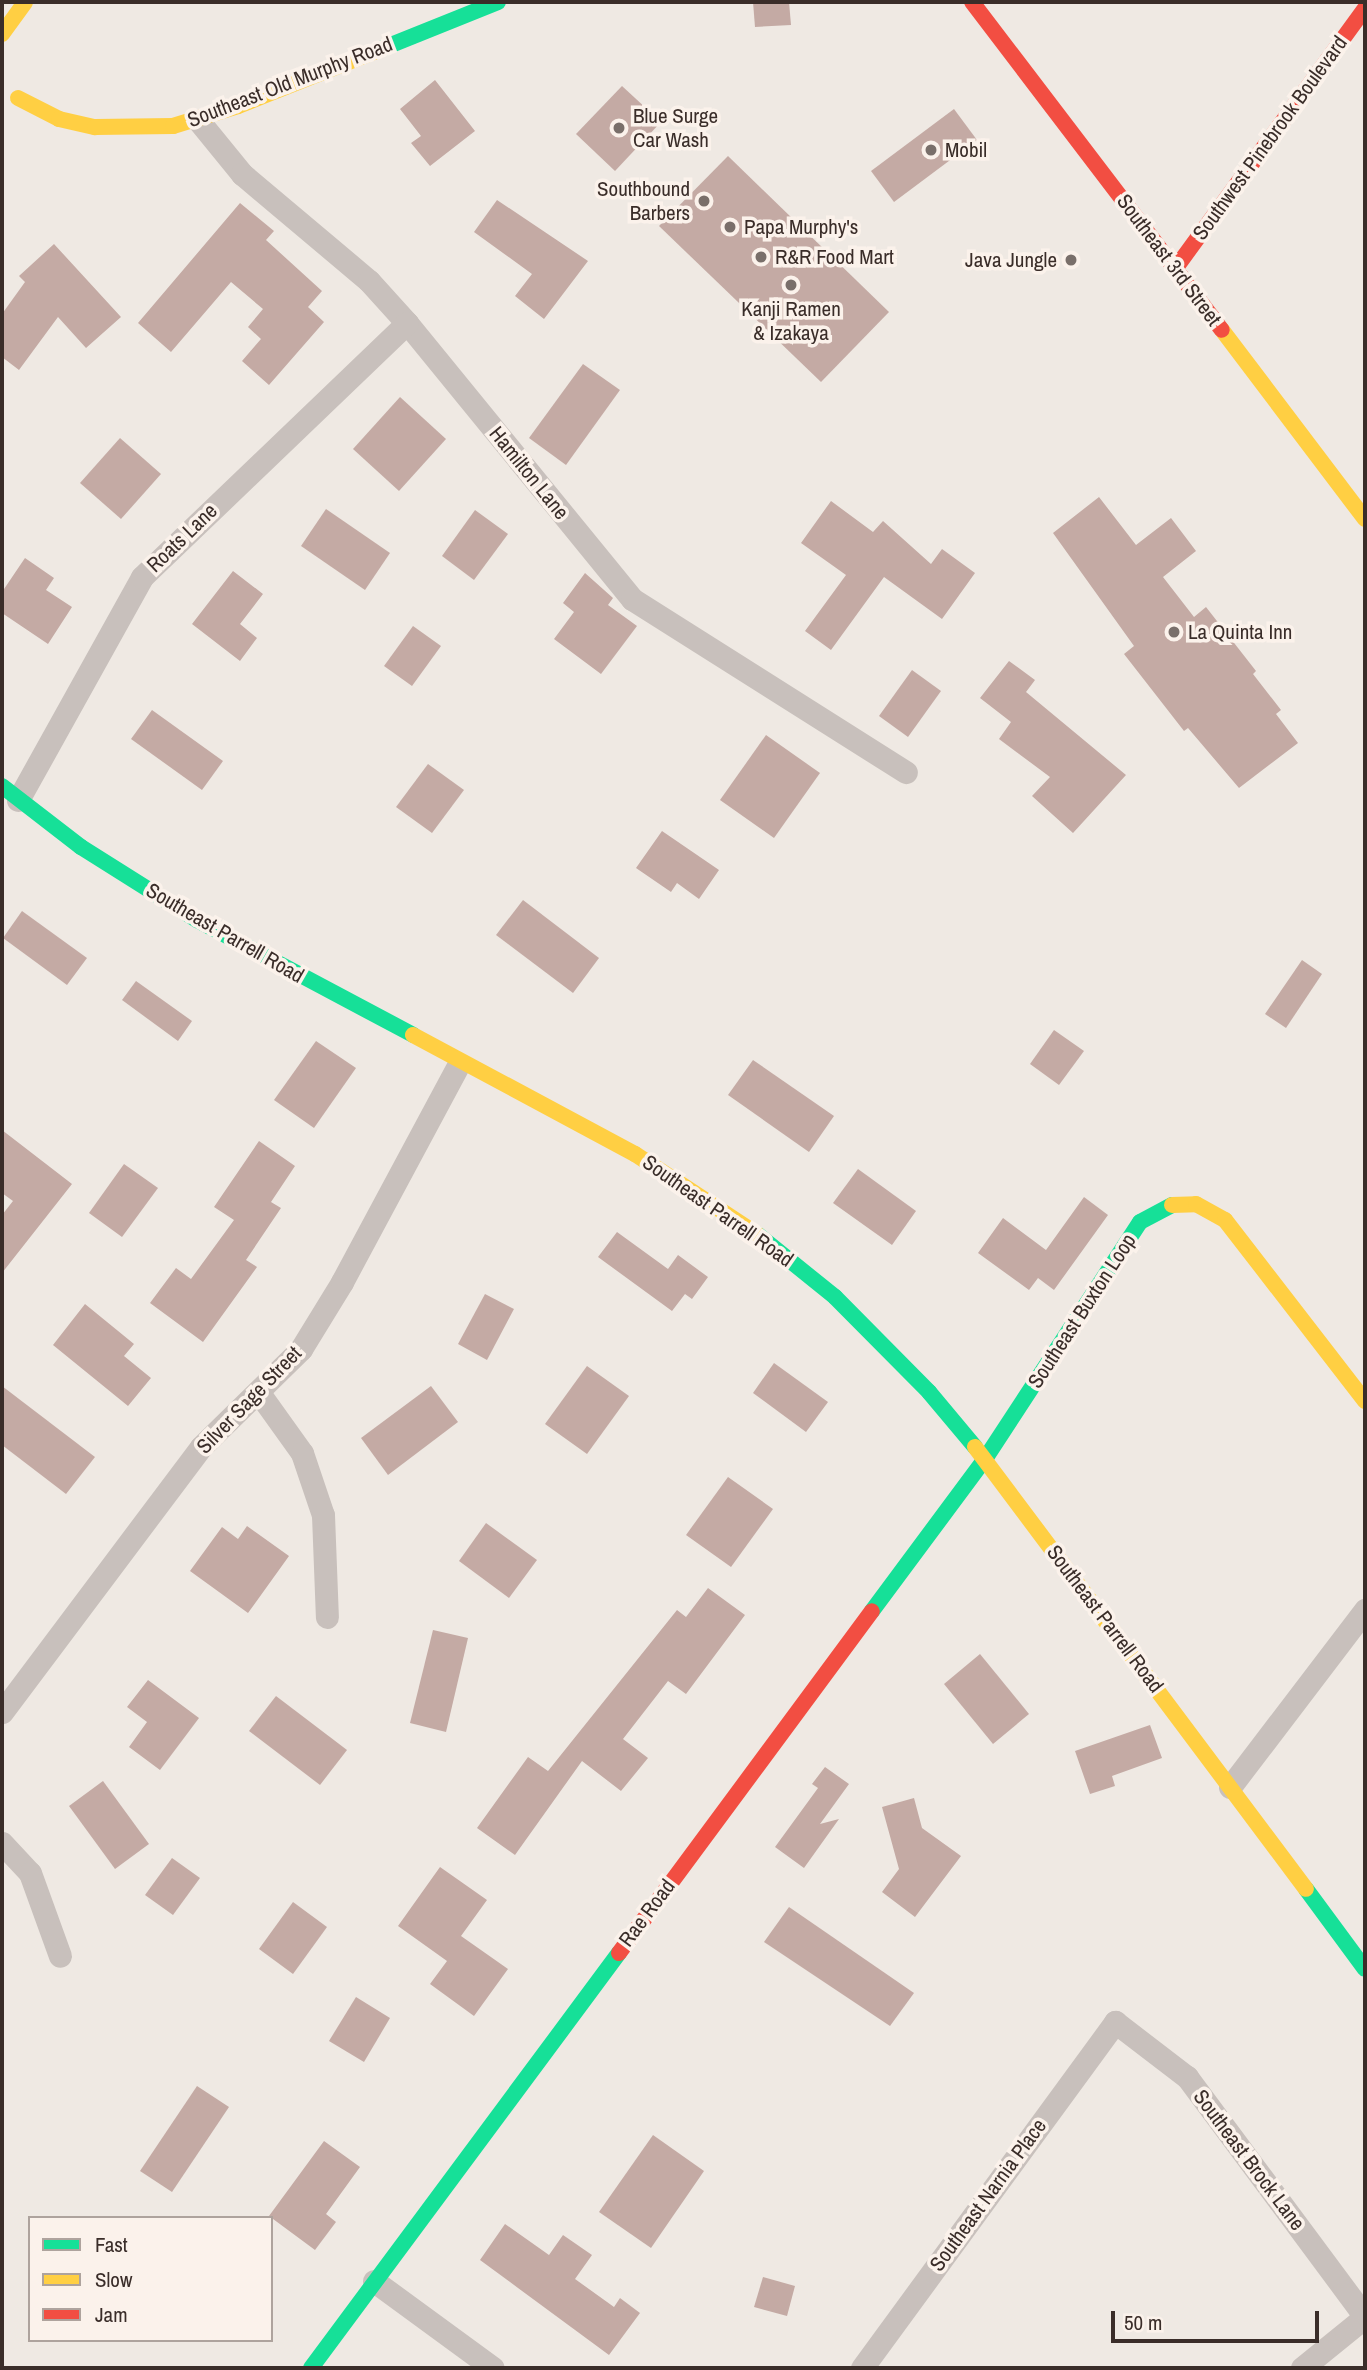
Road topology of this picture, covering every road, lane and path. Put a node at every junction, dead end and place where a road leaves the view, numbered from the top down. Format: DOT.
graph roads {
  1 [pos="25,2"];
  2 [pos="498,2"];
  3 [pos="972,2"];
  4 [pos="1365,8"];
  5 [pos="2,34"];
  6 [pos="10,93"];
  7 [pos="198,120"];
  8 [pos="1175,269"];
  9 [pos="407,323"];
  10 [pos="1365,519"];
  11 [pos="905,772"];
  12 [pos="10,793"];
  13 [pos="459,1064"];
  14 [pos="259,1394"];
  15 [pos="1365,1401"];
  16 [pos="985,1458"];
  17 [pos="1365,1610"];
  18 [pos="327,1617"];
  19 [pos="2,1712"];
  20 [pos="1230,1787"];
  21 [pos="2,1843"];
  22 [pos="60,1956"];
  23 [pos="1365,1969"];
  24 [pos="1115,2022"];
  25 [pos="374,2281"];
  26 [pos="1365,2317"];
  27 [pos="311,2368"];
  28 [pos="493,2368"];
  29 [pos="862,2368"];
  30 [pos="1302,2368"];
  1 -- 5 [label="street"];
  2 -- 7 [label="street, Southeast Old Murphy Road"];
  3 -- 8 [label="street, Southeast 3rd Street"];
  4 -- 8 [label="street, Southwest Pinebrook Boulevard"];
  6 -- 7 [label="street, Southeast Old Murphy Road"];
  7 -- 9 [label="street, Hamilton Lane"];
  8 -- 10 [label="street, Southeast 3rd Street"];
  9 -- 11 [label="street, Hamilton Lane"];
  9 -- 12 [label="street, Roats Lane"];
  12 -- 13 [label="street, Southeast Parrell Road"];
  13 -- 14 [label="street, Silver Sage Street"];
  13 -- 16 [label="street, Southeast Parrell Road"];
  14 -- 18 [label="street"];
  14 -- 19 [label="street, Silver Sage Street"];
  15 -- 16 [label="street, Southeast Buxton Loop"];
  16 -- 20 [label="street, Southeast Parrell Road"];
  16 -- 25 [label="street, Rae Road"];
  17 -- 20 [label="street"];
  20 -- 23 [label="street, Southeast Parrell Road"];
  21 -- 22 [label="street"];
  24 -- 26 [label="street, Southeast Brock Lane"];
  24 -- 29 [label="street, Southeast Narnia Place"];
  25 -- 27 [label="street, Rae Road"];
  25 -- 28 [label="street"];
  26 -- 30 [label="street"];
}
